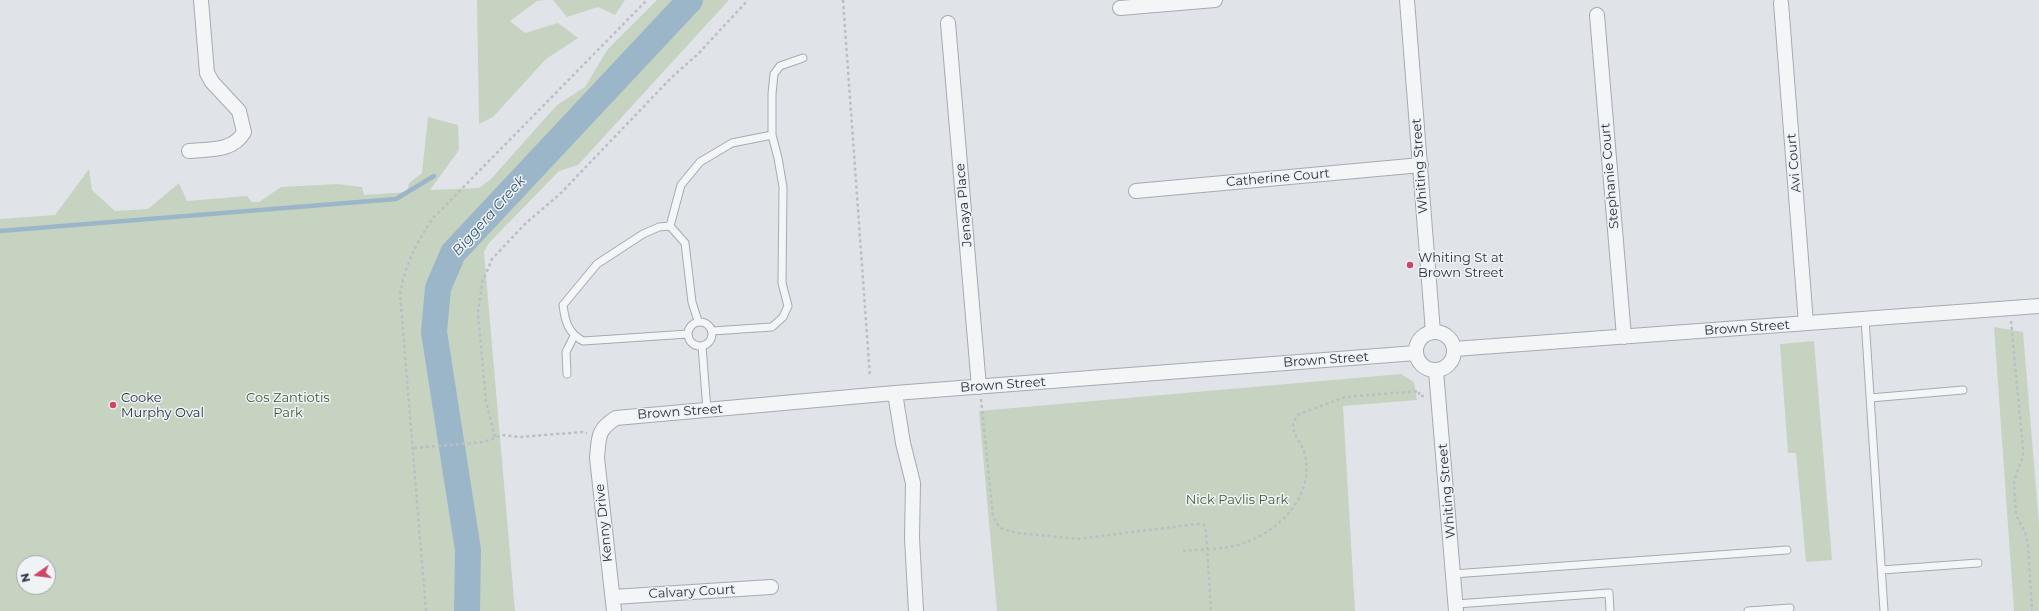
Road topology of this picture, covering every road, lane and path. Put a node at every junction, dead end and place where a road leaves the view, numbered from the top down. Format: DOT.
graph roads {
  1 [pos="201,0"];
  2 [pos="647,0"];
  3 [pos="748,0"];
  4 [pos="843,0"];
  5 [pos="1215,0"];
  6 [pos="1407,0"];
  7 [pos="1781,3"];
  8 [pos="1120,8"];
  9 [pos="1597,15"];
  10 [pos="948,23"];
  11 [pos="803,58"];
  12 [pos="772,135"];
  13 [pos="188,151"];
  14 [pos="1421,165"];
  15 [pos="1136,191"];
  16 [pos="670,226"];
  17 [pos="2039,306"];
  18 [pos="2010,308"];
  19 [pos="1865,319"];
  20 [pos="698,321"];
  21 [pos="1806,323"];
  22 [pos="712,332"];
  23 [pos="1433,332"];
  24 [pos="688,334"];
  25 [pos="574,336"];
  26 [pos="1624,337"];
  27 [pos="702,346"];
  28 [pos="1454,350"];
  29 [pos="1416,353"];
  30 [pos="1436,371"];
  31 [pos="567,374"];
  32 [pos="870,377"];
  33 [pos="979,387"];
  34 [pos="1963,390"];
  35 [pos="895,394"];
  36 [pos="1439,396"];
  37 [pos="1870,398"];
  38 [pos="707,410"];
  39 [pos="600,436"];
  40 [pos="495,437"];
  41 [pos="414,448"];
  42 [pos="1207,548"];
  43 [pos="1787,550"];
  44 [pos="1183,552"];
  45 [pos="1978,563"];
  46 [pos="1882,570"];
  47 [pos="1453,574"];
  48 [pos="771,587"];
  49 [pos="613,597"];
  50 [pos="1456,608"];
  51 [pos="1790,608"];
  52 [pos="426,611"];
  53 [pos="614,611"];
  54 [pos="916,611"];
  55 [pos="1211,611"];
  56 [pos="1610,611"];
  57 [pos="1748,611"];
  58 [pos="1884,611"];
  59 [pos="2032,611"];
  1 -- 13 [label="street"];
  2 -- 41 [label="path"];
  3 -- 40 [label="path"];
  4 -- 32 [label="path"];
  5 -- 8 [label="street"];
  6 -- 14 [label="street, Whiting Street"];
  7 -- 21 [label="street, Avi Court"];
  9 -- 26 [label="street, Stephanie Court"];
  10 -- 33 [label="street, Jenaya Place"];
  11 -- 12 [label="lane"];
  12 -- 16 [label="lane"];
  12 -- 22 [label="lane"];
  14 -- 15 [label="street, Catherine Court"];
  14 -- 23 [label="street, Whiting Street"];
  16 -- 20 [label="lane"];
  16 -- 25 [label="lane"];
  17 -- 18 [label="street, Brown Street"];
  18 -- 19 [label="street, Brown Street"];
  18 -- 59 [label="path"];
  19 -- 21 [label="street, Brown Street"];
  19 -- 37 [label="lane"];
  20 -- 22 [label="lane"];
  20 -- 24 [label="lane"];
  21 -- 26 [label="street, Brown Street"];
  22 -- 27 [label="lane"];
  23 -- 28 [label="street"];
  23 -- 29 [label="street"];
  24 -- 25 [label="lane"];
  24 -- 27 [label="lane"];
  25 -- 31 [label="lane"];
  26 -- 28 [label="street, Brown Street"];
  27 -- 38 [label="lane"];
  28 -- 30 [label="street"];
  29 -- 30 [label="street"];
  29 -- 33 [label="street, Brown Street"];
  30 -- 36 [label="street, Whiting Street"];
  33 -- 35 [label="street, Brown Street"];
  33 -- 42 [label="path"];
  34 -- 37 [label="lane"];
  35 -- 38 [label="street, Brown Street"];
  35 -- 54 [label="street"];
  36 -- 42 [label="path"];
  36 -- 47 [label="street, Whiting Street"];
  37 -- 46 [label="lane"];
  38 -- 39 [label="street, Brown Street"];
  39 -- 40 [label="path"];
  39 -- 49 [label="street, Kenny Drive"];
  40 -- 41 [label="path"];
  41 -- 52 [label="path"];
  42 -- 44 [label="path"];
  42 -- 55 [label="path"];
  43 -- 47 [label="lane"];
  45 -- 46 [label="lane"];
  46 -- 58 [label="lane"];
  47 -- 50 [label="street, Whiting Street"];
  48 -- 49 [label="street, Calvary Court"];
  49 -- 53 [label="street, Kenny Drive"];
  50 -- 56 [label="lane"];
  51 -- 57 [label="lane"];
}
